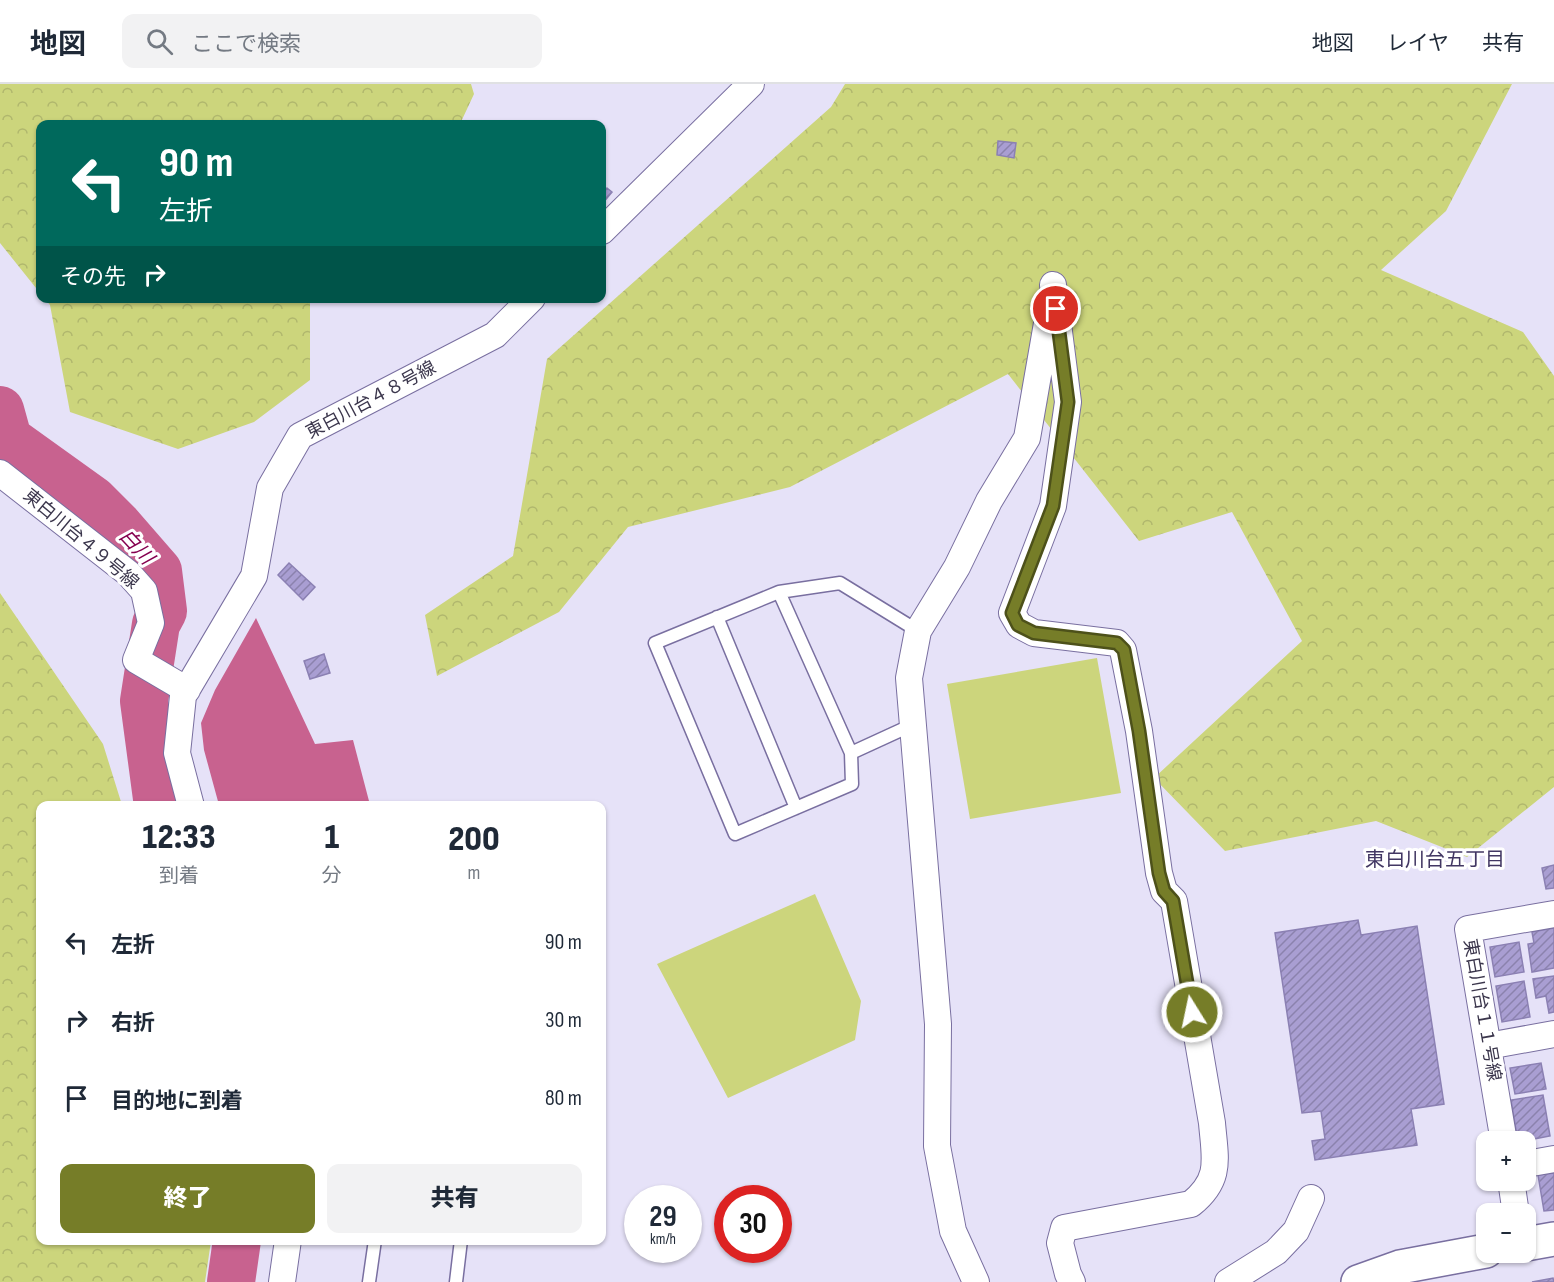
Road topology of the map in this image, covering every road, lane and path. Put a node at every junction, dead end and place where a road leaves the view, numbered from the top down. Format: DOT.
graph roads {
  1 [pos="751,84"];
  2 [pos="606,227"];
  3 [pos="527,303"];
  4 [pos="0,473"];
  5 [pos="779,592"];
  6 [pos="717,617"];
  7 [pos="918,631"];
  8 [pos="187,690"];
  9 [pos="912,725"];
  10 [pos="851,753"];
  11 [pos="190,801"];
  12 [pos="796,808"];
  13 [pos="1554,914"];
  14 [pos="1554,1034"];
  15 [pos="1488,1046"];
  16 [pos="1502,1131"];
  17 [pos="1554,1159"];
  18 [pos="1536,1162"];
  19 [pos="1311,1198"];
  20 [pos="1554,1239"];
  21 [pos="1536,1242"];
  22 [pos="287,1245"];
  23 [pos="374,1245"];
  24 [pos="461,1245"];
  25 [pos="1476,1253"];
  26 [pos="282,1282"];
  27 [pos="369,1282"];
  28 [pos="456,1282"];
  29 [pos="976,1282"];
  30 [pos="1072,1282"];
  31 [pos="1228,1282"];
  32 [pos="1358,1282"];
  1 -- 2 [label="street"];
  3 -- 8 [label="street, 東白川台４８号線"];
  4 -- 8 [label="street, 東白川台４９号線"];
  5 -- 6 [label="lane"];
  5 -- 7 [label="lane"];
  5 -- 10 [label="lane"];
  6 -- 12 [label="lane"];
  6 -- 12 [label="lane"];
  7 -- 9 [label="street"];
  7 -- 30 [label="street"];
  8 -- 11 [label="street, 東白川台４８号線"];
  9 -- 10 [label="lane"];
  9 -- 29 [label="street"];
  10 -- 12 [label="lane"];
  13 -- 15 [label="street, 東白川台１１号線"];
  14 -- 15 [label="street"];
  15 -- 16 [label="street, 東白川台１１号線"];
  17 -- 18 [label="street"];
  19 -- 31 [label="street"];
  20 -- 21 [label="street"];
  22 -- 26 [label="street"];
  23 -- 27 [label="lane"];
  24 -- 28 [label="lane"];
  25 -- 32 [label="street"];
}
